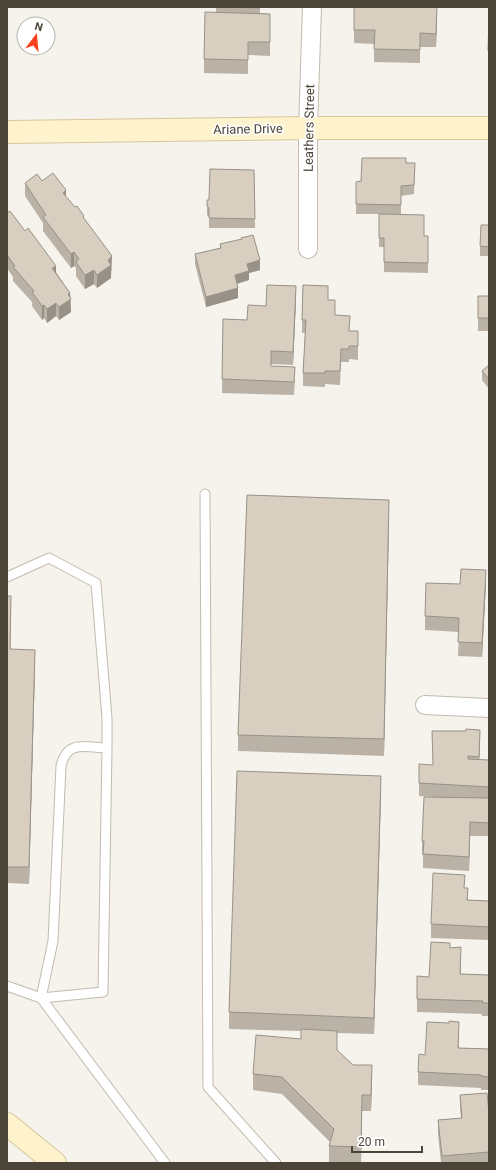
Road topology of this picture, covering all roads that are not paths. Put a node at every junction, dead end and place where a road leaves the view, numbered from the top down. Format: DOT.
graph roads {
  1 [pos="312,7"];
  2 [pos="308,128"];
  3 [pos="489,128"];
  4 [pos="7,132"];
  5 [pos="308,249"];
  6 [pos="205,494"];
  7 [pos="7,577"];
  8 [pos="425,705"];
  9 [pos="489,708"];
  10 [pos="107,748"];
  11 [pos="7,986"];
  12 [pos="41,998"];
  13 [pos="7,1124"];
  14 [pos="55,1163"];
  15 [pos="165,1163"];
  16 [pos="276,1163"];
  1 -- 2 [label="street, Leathers Street"];
  2 -- 3 [label="street, Ariane Drive"];
  2 -- 4 [label="street, Ariane Drive"];
  2 -- 5 [label="street, Leathers Street"];
  6 -- 16 [label="lane"];
  7 -- 10 [label="lane"];
  8 -- 9 [label="street"];
  10 -- 12 [label="lane"];
  10 -- 12 [label="lane"];
  11 -- 12 [label="lane"];
  12 -- 15 [label="lane"];
  13 -- 14 [label="street"];
}
